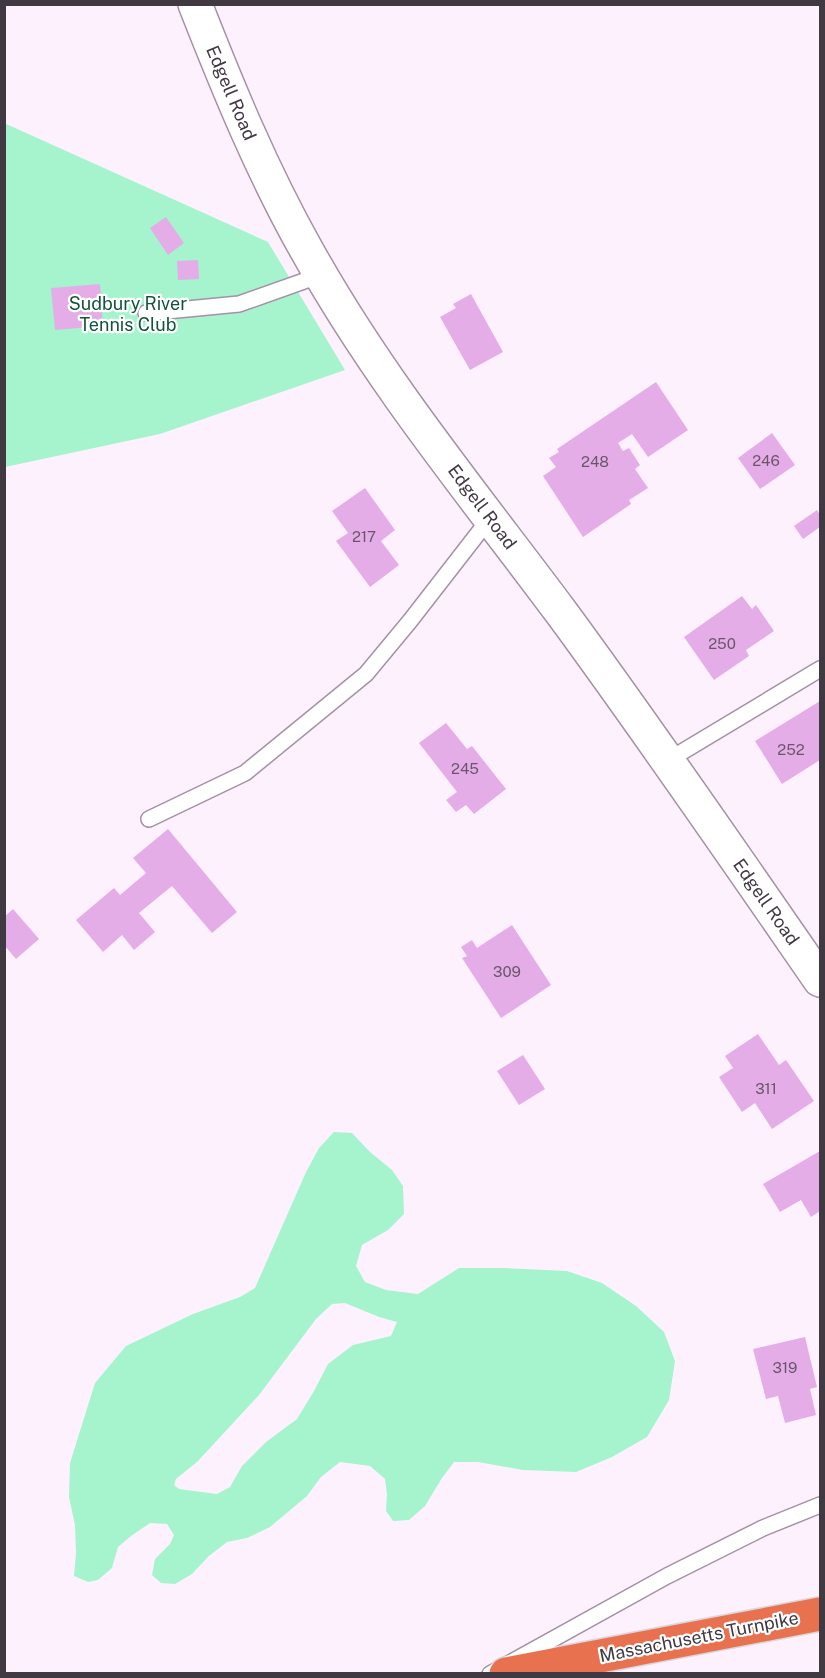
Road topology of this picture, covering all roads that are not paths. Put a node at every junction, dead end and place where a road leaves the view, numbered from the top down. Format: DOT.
graph roads {
  1 [pos="195,4"];
  2 [pos="321,275"];
  3 [pos="146,312"];
  4 [pos="490,518"];
  5 [pos="820,669"];
  6 [pos="668,761"];
  7 [pos="149,819"];
  8 [pos="820,980"];
  9 [pos="820,1505"];
  10 [pos="820,1614"];
  11 [pos="490,1674"];
  12 [pos="506,1674"];
  1 -- 2 [label="main road, Edgell Road"];
  2 -- 3 [label="lane"];
  2 -- 4 [label="main road, Edgell Road"];
  4 -- 6 [label="main road, Edgell Road"];
  4 -- 7 [label="lane"];
  5 -- 6 [label="lane"];
  6 -- 8 [label="main road, Edgell Road"];
  9 -- 11 [label="lane"];
  10 -- 12 [label="highway, Massachusetts Turnpike"];
}
